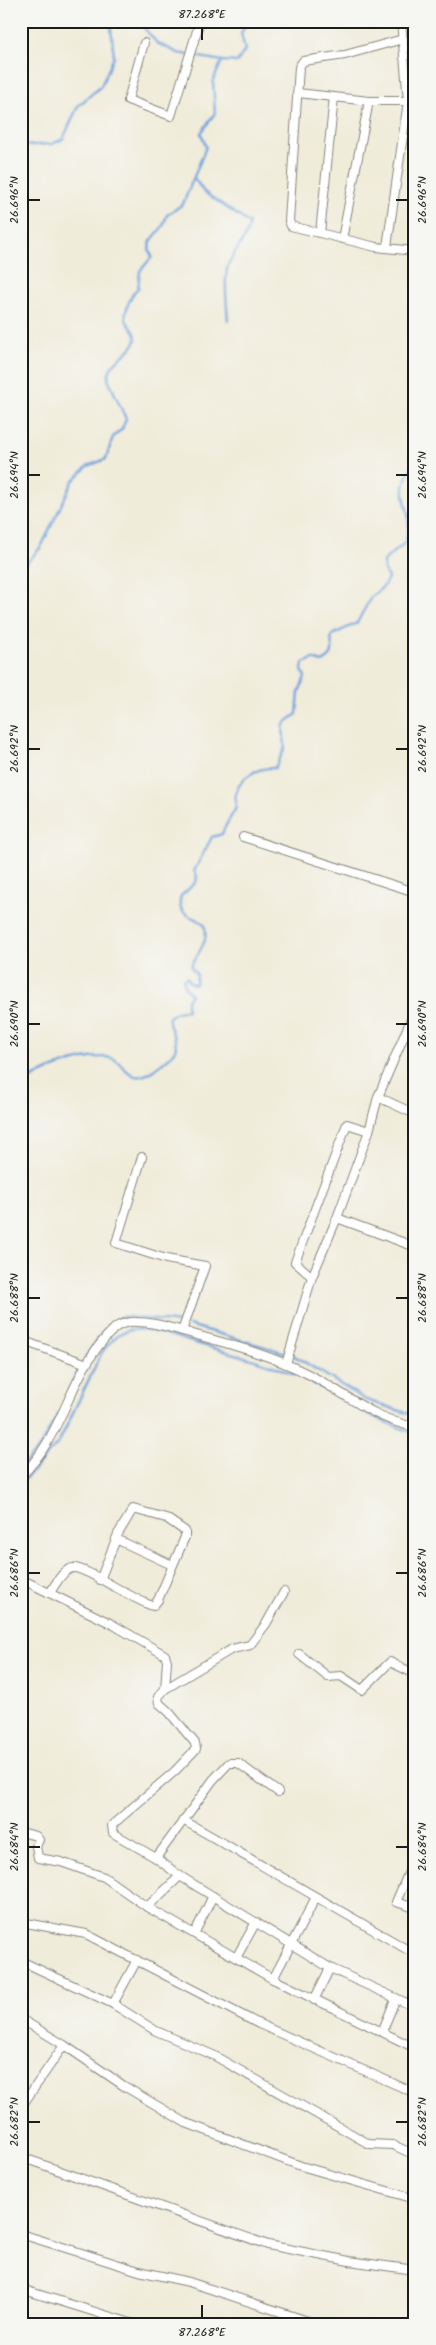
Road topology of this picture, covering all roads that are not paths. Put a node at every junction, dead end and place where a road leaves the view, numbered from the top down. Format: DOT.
graph roads {
  1 [pos="200,21"];
  2 [pos="402,21"];
  3 [pos="403,39"];
  4 [pos="144,43"];
  5 [pos="298,93"];
  6 [pos="334,97"];
  7 [pos="369,101"];
  8 [pos="408,101"];
  9 [pos="320,233"];
  10 [pos="342,239"];
  11 [pos="387,247"];
  12 [pos="415,251"];
  13 [pos="243,837"];
  14 [pos="415,892"];
  15 [pos="415,1010"];
  16 [pos="378,1097"];
  17 [pos="415,1114"];
  18 [pos="369,1131"];
  19 [pos="142,1157"];
  20 [pos="336,1218"];
  21 [pos="415,1242"];
  22 [pos="312,1277"];
  23 [pos="182,1331"];
  24 [pos="21,1340"];
  25 [pos="86,1364"];
  26 [pos="286,1364"];
  27 [pos="414,1424"];
  28 [pos="21,1476"];
  29 [pos="116,1539"];
  30 [pos="172,1565"];
  31 [pos="21,1579"];
  32 [pos="100,1580"];
  33 [pos="284,1592"];
  34 [pos="50,1593"];
  35 [pos="299,1654"];
  36 [pos="415,1674"];
  37 [pos="165,1689"];
  38 [pos="278,1792"];
  39 [pos="183,1820"];
  40 [pos="21,1832"];
  41 [pos="156,1858"];
  42 [pos="415,1866"];
  43 [pos="180,1876"];
  44 [pos="214,1896"];
  45 [pos="316,1897"];
  46 [pos="147,1906"];
  47 [pos="415,1908"];
  48 [pos="21,1922"];
  49 [pos="256,1922"];
  50 [pos="195,1932"];
  51 [pos="290,1943"];
  52 [pos="415,1954"];
  53 [pos="236,1958"];
  54 [pos="137,1960"];
  55 [pos="21,1961"];
  56 [pos="330,1968"];
  57 [pos="272,1979"];
  58 [pos="396,1998"];
  59 [pos="314,2000"];
  60 [pos="113,2004"];
  61 [pos="415,2007"];
  62 [pos="21,2020"];
  63 [pos="382,2032"];
  64 [pos="64,2045"];
  65 [pos="415,2048"];
  66 [pos="415,2093"];
  67 [pos="21,2107"];
  68 [pos="415,2155"];
  69 [pos="21,2157"];
  70 [pos="415,2200"];
  71 [pos="21,2234"];
  72 [pos="415,2270"];
  73 [pos="21,2289"];
  74 [pos="134,2324"];
  75 [pos="317,2324"];
  1 -- 4 [label="street"];
  2 -- 3 [label="street"];
  3 -- 5 [label="street"];
  3 -- 8 [label="street"];
  5 -- 6 [label="street"];
  5 -- 9 [label="street"];
  6 -- 7 [label="street"];
  6 -- 9 [label="street"];
  7 -- 8 [label="street"];
  7 -- 10 [label="street"];
  8 -- 11 [label="street"];
  9 -- 10 [label="street"];
  10 -- 11 [label="street"];
  11 -- 12 [label="street"];
  13 -- 14 [label="street"];
  15 -- 16 [label="street"];
  16 -- 17 [label="street"];
  16 -- 18 [label="street"];
  18 -- 20 [label="street"];
  18 -- 22 [label="street"];
  19 -- 23 [label="street"];
  20 -- 21 [label="street"];
  20 -- 22 [label="street"];
  22 -- 26 [label="street"];
  23 -- 25 [label="street"];
  23 -- 26 [label="street"];
  24 -- 25 [label="street"];
  25 -- 28 [label="street"];
  26 -- 27 [label="street"];
  29 -- 30 [label="street"];
  29 -- 30 [label="street"];
  29 -- 32 [label="street"];
  30 -- 32 [label="street"];
  31 -- 34 [label="street"];
  32 -- 34 [label="street"];
  33 -- 37 [label="street"];
  34 -- 37 [label="street"];
  35 -- 36 [label="street"];
  37 -- 41 [label="street"];
  38 -- 39 [label="street"];
  39 -- 41 [label="street"];
  39 -- 45 [label="street"];
  40 -- 46 [label="street"];
  41 -- 43 [label="street"];
  42 -- 47 [label="street"];
  43 -- 44 [label="street"];
  43 -- 46 [label="street"];
  44 -- 49 [label="street"];
  44 -- 50 [label="street"];
  45 -- 51 [label="street"];
  45 -- 52 [label="street"];
  46 -- 50 [label="street"];
  48 -- 54 [label="street"];
  49 -- 51 [label="street"];
  49 -- 53 [label="street"];
  50 -- 53 [label="street"];
  51 -- 56 [label="street"];
  51 -- 57 [label="street"];
  53 -- 57 [label="street"];
  54 -- 60 [label="street"];
  54 -- 66 [label="street"];
  55 -- 60 [label="street"];
  56 -- 58 [label="street"];
  56 -- 59 [label="street"];
  57 -- 59 [label="street"];
  58 -- 61 [label="street"];
  58 -- 63 [label="street"];
  59 -- 63 [label="street"];
  60 -- 68 [label="street"];
  62 -- 64 [label="street"];
  63 -- 65 [label="street"];
  64 -- 67 [label="street"];
  64 -- 70 [label="street"];
  69 -- 72 [label="street"];
  71 -- 75 [label="street"];
  73 -- 74 [label="street"];
}
